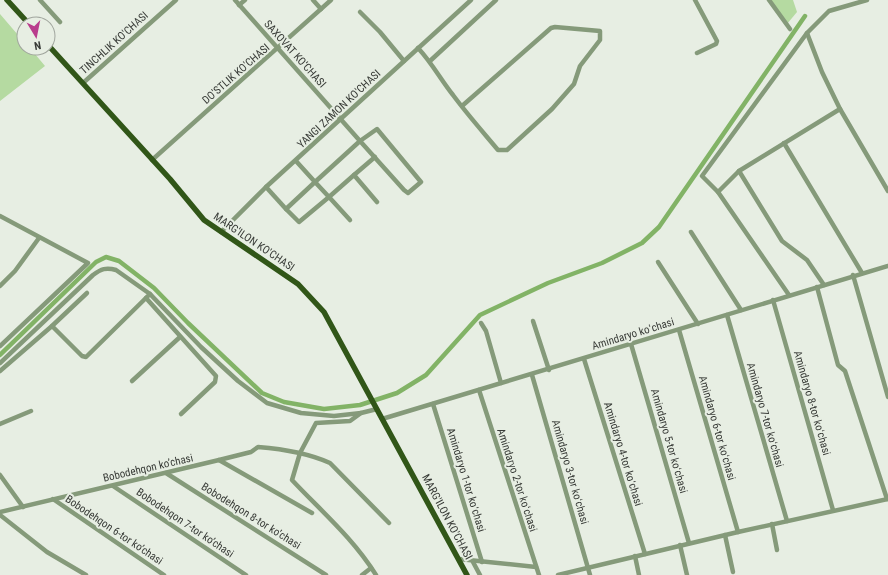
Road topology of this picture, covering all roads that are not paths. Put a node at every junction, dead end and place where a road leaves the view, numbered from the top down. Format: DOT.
graph roads {
  1 [pos="7,0"];
  2 [pos="40,0"];
  3 [pos="176,0"];
  4 [pos="235,0"];
  5 [pos="245,0"];
  6 [pos="313,0"];
  7 [pos="331,0"];
  8 [pos="471,0"];
  9 [pos="496,0"];
  10 [pos="695,0"];
  11 [pos="769,0"];
  12 [pos="867,0"];
  13 [pos="239,5"];
  14 [pos="321,9"];
  15 [pos="360,12"];
  16 [pos="22,16"];
  17 [pos="60,22"];
  18 [pos="790,29"];
  19 [pos="807,33"];
  20 [pos="278,48"];
  21 [pos="418,48"];
  22 [pos="697,53"];
  23 [pos="56,54"];
  24 [pos="404,61"];
  25 [pos="430,61"];
  26 [pos="83,83"];
  27 [pos="462,106"];
  28 [pos="840,109"];
  29 [pos="342,119"];
  30 [pos="360,141"];
  31 [pos="784,143"];
  32 [pos="375,157"];
  33 [pos="152,160"];
  34 [pos="296,161"];
  35 [pos="739,171"];
  36 [pos="354,175"];
  37 [pos="315,182"];
  38 [pos="266,187"];
  39 [pos="888,191"];
  40 [pos="718,192"];
  41 [pos="329,197"];
  42 [pos="377,202"];
  43 [pos="286,209"];
  44 [pos="0,216"];
  45 [pos="350,220"];
  46 [pos="221,232"];
  47 [pos="691,232"];
  48 [pos="39,238"];
  49 [pos="658,262"];
  50 [pos="888,266"];
  51 [pos="862,272"];
  52 [pos="853,275"];
  53 [pos="824,285"];
  54 [pos="0,286"];
  55 [pos="817,287"];
  56 [pos="88,292"];
  57 [pos="789,295"];
  58 [pos="148,296"];
  59 [pos="773,300"];
  60 [pos="740,310"];
  61 [pos="727,315"];
  62 [pos="533,321"];
  63 [pos="481,323"];
  64 [pos="698,324"];
  65 [pos="52,326"];
  66 [pos="679,330"];
  67 [pos="180,337"];
  68 [pos="630,344"];
  69 [pos="0,346"];
  70 [pos="584,359"];
  71 [pos="0,363"];
  72 [pos="549,370"];
  73 [pos="0,371"];
  74 [pos="532,374"];
  75 [pos="132,381"];
  76 [pos="501,384"];
  77 [pos="479,390"];
  78 [pos="888,397"];
  79 [pos="433,404"];
  80 [pos="376,408"];
  81 [pos="31,411"];
  82 [pos="361,413"];
  83 [pos="181,414"];
  84 [pos="382,419"];
  85 [pos="0,424"];
  86 [pos="300,453"];
  87 [pos="219,460"];
  88 [pos="165,473"];
  89 [pos="0,475"];
  90 [pos="113,486"];
  91 [pos="53,499"];
  92 [pos="888,499"];
  93 [pos="23,507"];
  94 [pos="833,510"];
  95 [pos="312,513"];
  96 [pos="0,514"];
  97 [pos="787,521"];
  98 [pos="389,523"];
  99 [pos="772,524"];
  100 [pos="738,532"];
  101 [pos="725,535"];
  102 [pos="689,543"];
  103 [pos="680,546"];
  104 [pos="777,550"];
  105 [pos="645,554"];
  106 [pos="635,556"];
  107 [pos="459,559"];
  108 [pos="473,562"];
  109 [pos="482,562"];
  110 [pos="536,567"];
  111 [pos="589,567"];
  112 [pos="371,568"];
  113 [pos="732,572"];
  114 [pos="86,575"];
  115 [pos="164,575"];
  116 [pos="246,575"];
  117 [pos="326,575"];
  118 [pos="362,575"];
  119 [pos="376,575"];
  120 [pos="467,575"];
  121 [pos="480,575"];
  122 [pos="539,575"];
  123 [pos="558,575"];
  124 [pos="590,575"];
  125 [pos="639,575"];
  126 [pos="687,575"];
  1 -- 16 [label="main road"];
  2 -- 17 [label="street"];
  3 -- 26 [label="street, TINCHLIK KO'CHASI"];
  4 -- 13 [label="street, SAXOVAT KO'CHASI"];
  5 -- 13 [label="street"];
  6 -- 14 [label="street"];
  7 -- 14 [label="street, DO'STLIK KO'CHASI"];
  8 -- 21 [label="street, YANGI ZAMON KO'CHASI"];
  9 -- 25 [label="street"];
  10 -- 22 [label="street"];
  11 -- 18 [label="street"];
  12 -- 19 [label="street"];
  13 -- 20 [label="street, SAXOVAT KO'CHASI"];
  14 -- 20 [label="street, DO'STLIK KO'CHASI"];
  15 -- 24 [label="street"];
  19 -- 28 [label="street"];
  19 -- 40 [label="street"];
  20 -- 29 [label="street, SAXOVAT KO'CHASI"];
  20 -- 33 [label="street, DO'STLIK KO'CHASI"];
  21 -- 24 [label="street, YANGI ZAMON KO'CHASI"];
  21 -- 25 [label="street"];
  23 -- 26 [label="main road, MARG'ILON KO'CHASI"];
  24 -- 29 [label="street, YANGI ZAMON KO'CHASI"];
  25 -- 27 [label="street"];
  26 -- 33 [label="main road, MARG'ILON KO'CHASI"];
  27 -- 27 [label="street"];
  28 -- 31 [label="street"];
  28 -- 39 [label="street"];
  29 -- 30 [label="street, SAXOVAT KO'CHASI"];
  29 -- 34 [label="street, YANGI ZAMON KO'CHASI"];
  30 -- 32 [label="street, SAXOVAT KO'CHASI"];
  30 -- 32 [label="street, SAXOVAT KO'CHASI"];
  30 -- 37 [label="street"];
  31 -- 35 [label="street"];
  31 -- 51 [label="street"];
  32 -- 36 [label="street"];
  33 -- 46 [label="main road, MARG'ILON KO'CHASI"];
  34 -- 37 [label="street"];
  34 -- 38 [label="street, YANGI ZAMON KO'CHASI"];
  35 -- 40 [label="street"];
  35 -- 53 [label="street"];
  36 -- 41 [label="street"];
  36 -- 42 [label="street"];
  37 -- 41 [label="street"];
  37 -- 43 [label="street"];
  38 -- 43 [label="street"];
  38 -- 46 [label="street, YANGI ZAMON KO'CHASI"];
  40 -- 57 [label="street"];
  41 -- 43 [label="street"];
  41 -- 45 [label="street"];
  44 -- 48 [label="street"];
  46 -- 80 [label="main road, MARG'ILON KO'CHASI"];
  47 -- 60 [label="street"];
  48 -- 54 [label="street"];
  48 -- 69 [label="street"];
  49 -- 64 [label="street"];
  50 -- 51 [label="street, Amindaryo koʻchasi"];
  51 -- 52 [label="street, Amindaryo koʻchasi"];
  52 -- 53 [label="street, Amindaryo koʻchasi"];
  52 -- 78 [label="street"];
  53 -- 55 [label="street, Amindaryo koʻchasi"];
  55 -- 57 [label="street, Amindaryo koʻchasi"];
  55 -- 92 [label="street"];
  56 -- 65 [label="street"];
  57 -- 59 [label="street, Amindaryo koʻchasi"];
  58 -- 65 [label="street"];
  58 -- 67 [label="street"];
  58 -- 71 [label="street"];
  58 -- 82 [label="street"];
  59 -- 60 [label="street, Amindaryo koʻchasi"];
  59 -- 94 [label="street, Amindaryo 8-tor koʻchasi"];
  60 -- 61 [label="street, Amindaryo koʻchasi"];
  61 -- 64 [label="street, Amindaryo koʻchasi"];
  61 -- 97 [label="street, Amindaryo 7-tor koʻchasi"];
  62 -- 72 [label="street"];
  63 -- 76 [label="street"];
  64 -- 66 [label="street, Amindaryo koʻchasi"];
  65 -- 73 [label="street"];
  66 -- 68 [label="street, Amindaryo koʻchasi"];
  66 -- 100 [label="street, Amindaryo 6-tor koʻchasi"];
  67 -- 75 [label="street"];
  67 -- 83 [label="street"];
  68 -- 70 [label="street, Amindaryo koʻchasi"];
  68 -- 102 [label="street, Amindaryo 5-tor koʻchasi"];
  70 -- 72 [label="street, Amindaryo koʻchasi"];
  70 -- 105 [label="street, Amindaryo 4-tor koʻchasi"];
  72 -- 74 [label="street, Amindaryo koʻchasi"];
  74 -- 76 [label="street, Amindaryo koʻchasi"];
  74 -- 111 [label="street, Amindaryo 3-tor koʻchasi"];
  76 -- 77 [label="street, Amindaryo koʻchasi"];
  77 -- 79 [label="street, Amindaryo koʻchasi"];
  77 -- 110 [label="street, Amindaryo 2-tor koʻchasi"];
  79 -- 84 [label="street, Amindaryo koʻchasi"];
  79 -- 109 [label="street, Amindaryo 1-tor koʻchasi"];
  80 -- 82 [label="street"];
  80 -- 84 [label="main road, MARG'ILON KO'CHASI"];
  81 -- 85 [label="street"];
  82 -- 86 [label="street"];
  84 -- 107 [label="main road, MARG'ILON KO'CHASI"];
  86 -- 87 [label="street, Bobodehqon koʼchasi"];
  86 -- 98 [label="street, Bobodehqon koʼchasi"];
  86 -- 112 [label="street"];
  87 -- 88 [label="street, Bobodehqon koʼchasi"];
  87 -- 95 [label="street"];
  88 -- 90 [label="street, Bobodehqon koʼchasi"];
  88 -- 117 [label="street, Bobodehqon 8-tor koʼchasi"];
  89 -- 93 [label="street"];
  90 -- 91 [label="street, Bobodehqon koʼchasi"];
  90 -- 116 [label="street, Bobodehqon 7-tor koʼchasi"];
  91 -- 93 [label="street, Bobodehqon koʼchasi"];
  91 -- 115 [label="street, Bobodehqon 6-tor koʼchasi"];
  92 -- 94 [label="street"];
  93 -- 96 [label="street, Bobodehqon koʼchasi"];
  94 -- 97 [label="street"];
  96 -- 114 [label="street, Bobodehqon koʼchasi"];
  97 -- 99 [label="street"];
  99 -- 100 [label="street"];
  99 -- 104 [label="street"];
  100 -- 101 [label="street"];
  101 -- 102 [label="street"];
  101 -- 113 [label="street"];
  102 -- 103 [label="street"];
  103 -- 105 [label="street"];
  103 -- 126 [label="street"];
  105 -- 106 [label="street"];
  106 -- 111 [label="street"];
  106 -- 125 [label="street"];
  107 -- 108 [label="street"];
  107 -- 120 [label="main road, MARG'ILON KO'CHASI"];
  108 -- 109 [label="street"];
  108 -- 121 [label="street"];
  109 -- 110 [label="street"];
  110 -- 122 [label="street, Amindaryo 2-tor koʻchasi"];
  111 -- 123 [label="street"];
  111 -- 124 [label="street, Amindaryo 3-tor koʻchasi"];
  112 -- 118 [label="street"];
  112 -- 119 [label="street"];
}
